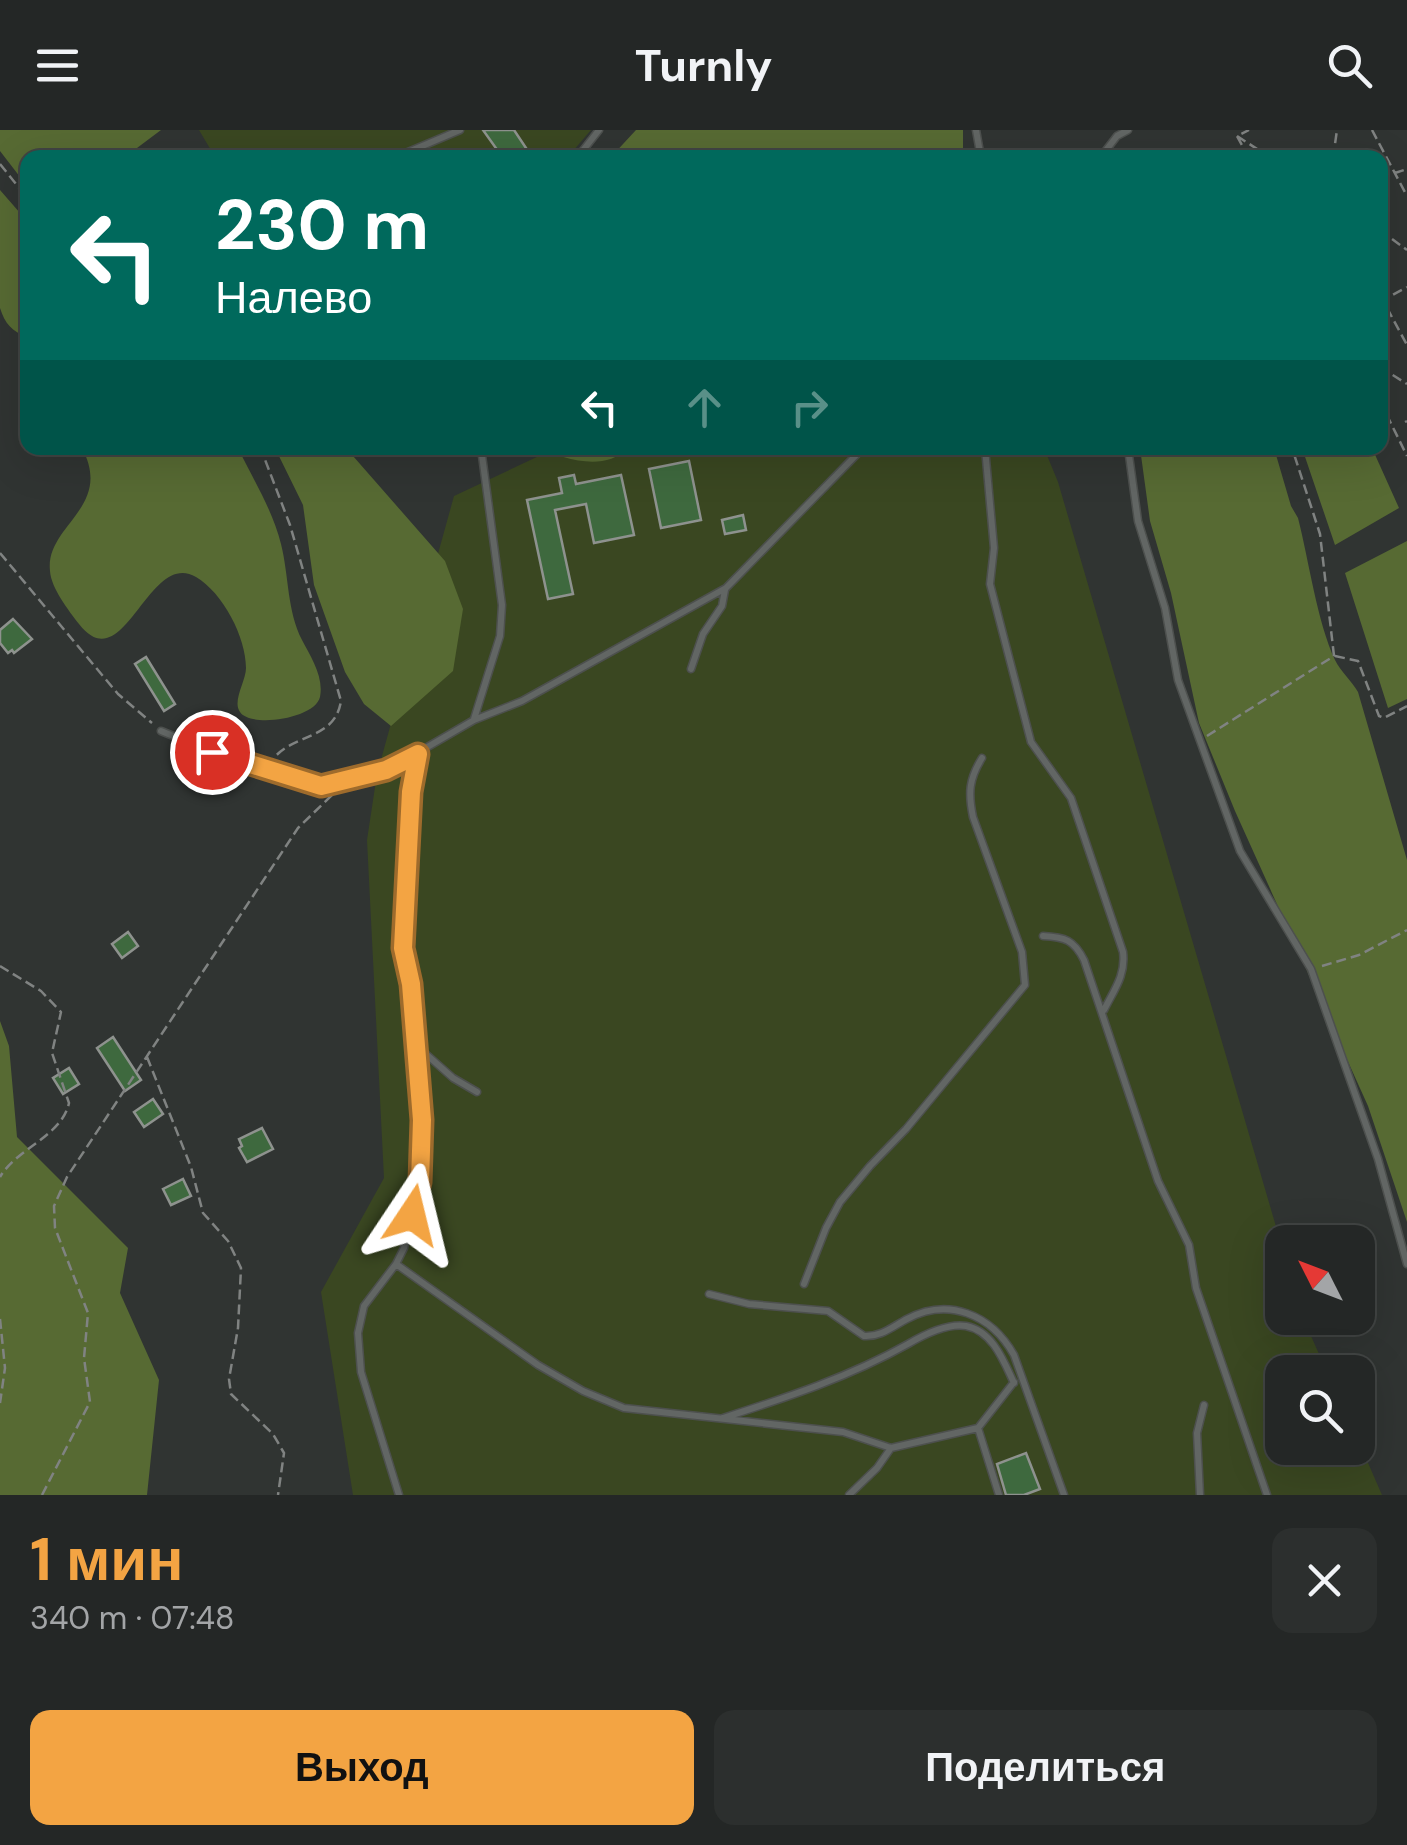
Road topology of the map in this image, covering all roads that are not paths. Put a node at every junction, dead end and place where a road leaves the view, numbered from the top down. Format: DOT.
graph roads {
  1 [pos="460,130"];
  2 [pos="1128,130"];
  3 [pos="413,150"];
  4 [pos="1106,150"];
  5 [pos="482,455"];
  6 [pos="856,455"];
  7 [pos="987,455"];
  8 [pos="1129,455"];
  9 [pos="726,588"];
  10 [pos="692,669"];
  11 [pos="474,720"];
  12 [pos="161,731"];
  13 [pos="418,754"];
  14 [pos="982,758"];
  15 [pos="1043,936"];
  16 [pos="1103,1011"];
  17 [pos="416,1046"];
  18 [pos="477,1092"];
  19 [pos="396,1264"];
  20 [pos="1407,1264"];
  21 [pos="804,1284"];
  22 [pos="710,1294"];
  23 [pos="1022,1373"];
  24 [pos="1014,1383"];
  25 [pos="1204,1405"];
  26 [pos="720,1419"];
  27 [pos="978,1428"];
  28 [pos="890,1448"];
  29 [pos="399,1495"];
  30 [pos="848,1495"];
  31 [pos="999,1495"];
  32 [pos="1064,1495"];
  33 [pos="1200,1495"];
  34 [pos="1268,1495"];
  1 -- 3 [label="lane"];
  2 -- 4 [label="lane"];
  5 -- 11 [label="lane"];
  6 -- 9 [label="lane"];
  7 -- 16 [label="lane"];
  8 -- 20 [label="lane"];
  9 -- 10 [label="lane"];
  9 -- 11 [label="lane"];
  11 -- 13 [label="lane"];
  12 -- 13 [label="lane"];
  13 -- 17 [label="lane"];
  14 -- 21 [label="lane"];
  15 -- 16 [label="lane"];
  16 -- 34 [label="lane"];
  17 -- 18 [label="lane"];
  17 -- 19 [label="lane"];
  19 -- 26 [label="lane"];
  19 -- 29 [label="lane"];
  22 -- 23 [label="lane"];
  23 -- 24 [label="lane"];
  23 -- 32 [label="lane"];
  24 -- 26 [label="lane"];
  24 -- 27 [label="lane"];
  25 -- 33 [label="lane"];
  26 -- 28 [label="lane"];
  27 -- 28 [label="lane"];
  27 -- 31 [label="lane"];
  28 -- 30 [label="lane"];
}
